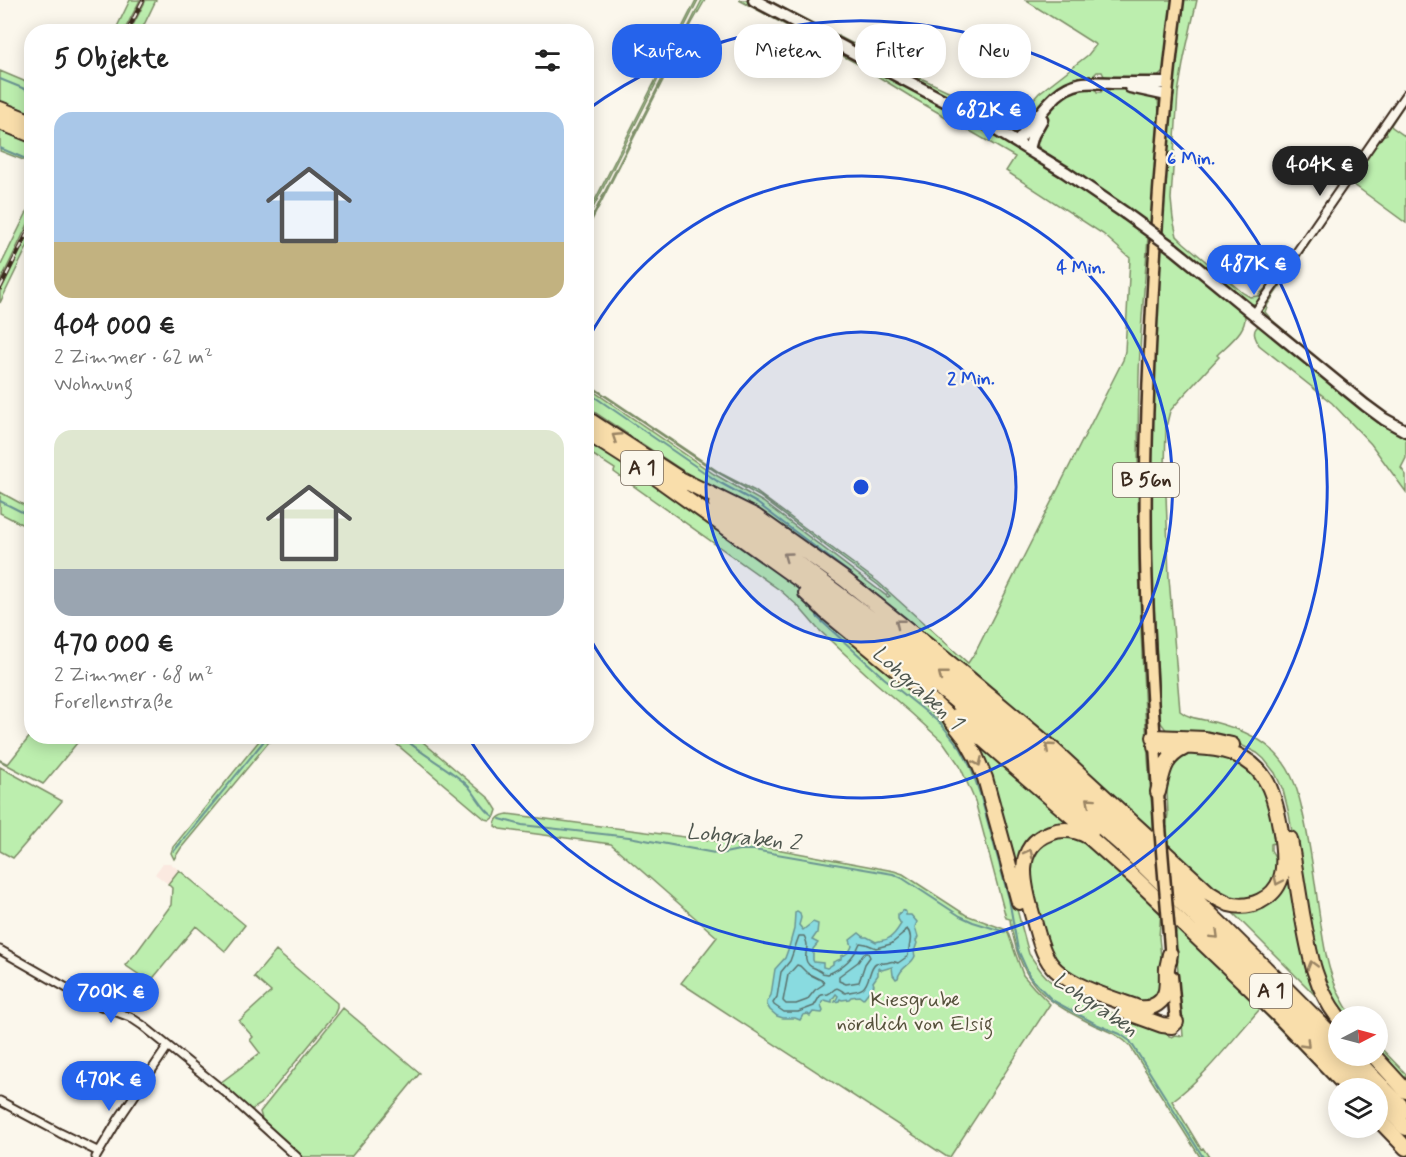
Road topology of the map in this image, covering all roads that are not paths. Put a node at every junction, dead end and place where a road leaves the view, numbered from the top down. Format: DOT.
graph roads {
  1 [pos="754,0"];
  2 [pos="1178,0"];
  3 [pos="1113,83"];
  4 [pos="1168,83"];
  5 [pos="1406,94"];
  6 [pos="1167,95"];
  7 [pos="1047,106"];
  8 [pos="0,109"];
  9 [pos="24,119"];
  10 [pos="0,122"];
  11 [pos="24,132"];
  12 [pos="1017,142"];
  13 [pos="1029,149"];
  14 [pos="1254,314"];
  15 [pos="594,423"];
  16 [pos="1406,431"];
  17 [pos="594,437"];
  18 [pos="680,479"];
  19 [pos="780,566"];
  20 [pos="915,685"];
  21 [pos="1155,742"];
  22 [pos="1184,748"];
  23 [pos="1158,792"];
  24 [pos="1134,877"];
  25 [pos="0,950"];
  26 [pos="1170,954"];
  27 [pos="1273,975"];
  28 [pos="1331,1006"];
  29 [pos="1328,1021"];
  30 [pos="1176,1022"];
  31 [pos="1328,1031"];
  32 [pos="168,1046"];
  33 [pos="1363,1066"];
  34 [pos="1380,1066"];
  35 [pos="1383,1066"];
  36 [pos="1338,1078"];
  37 [pos="1357,1078"];
  38 [pos="1403,1088"];
  39 [pos="0,1101"];
  40 [pos="1388,1109"];
  41 [pos="1406,1111"];
  42 [pos="1406,1128"];
  43 [pos="1388,1129"];
  44 [pos="1406,1148"];
  45 [pos="98,1154"];
  46 [pos="297,1157"];
  1 -- 12 [label="main road"];
  2 -- 4 [label="main road, B 56n"];
  3 -- 4 [label="main road"];
  3 -- 6 [label="main road"];
  3 -- 7 [label="main road"];
  4 -- 6 [label="main road, B 56n"];
  5 -- 14 [label="street"];
  6 -- 21 [label="main road, B 56n"];
  7 -- 12 [label="main road"];
  7 -- 13 [label="main road"];
  8 -- 9 [label="highway"];
  10 -- 11 [label="highway"];
  12 -- 13 [label="main road"];
  13 -- 14 [label="main road, bridge"];
  14 -- 16 [label="main road"];
  18 -- 15 [label="highway, A 1, one-way"];
  17 -- 19 [label="highway, A 1"];
  22 -- 18 [label="highway, one-way"];
  27 -- 18 [label="highway, A 1, one-way"];
  19 -- 20 [label="highway"];
  19 -- 37 [label="highway, A 1, one-way"];
  20 -- 24 [label="highway"];
  20 -- 30 [label="highway, one-way"];
  21 -- 22 [label="highway"];
  21 -- 23 [label="main road, B 56n"];
  28 -- 21 [label="highway, one-way"];
  22 -- 23 [label="highway"];
  23 -- 26 [label="main road, B 56n, bridge"];
  26 -- 24 [label="highway, one-way"];
  24 -- 36 [label="highway, one-way"];
  25 -- 32 [label="street"];
  26 -- 30 [label="main road, B 56n"];
  27 -- 29 [label="highway"];
  27 -- 31 [label="highway, A 1"];
  32 -- 45 [label="street"];
  32 -- 46 [label="street"];
  33 -- 41 [label="highway"];
  34 -- 38 [label="highway"];
  35 -- 38 [label="highway"];
  39 -- 45 [label="street"];
  40 -- 42 [label="highway"];
  43 -- 44 [label="highway"];
}
